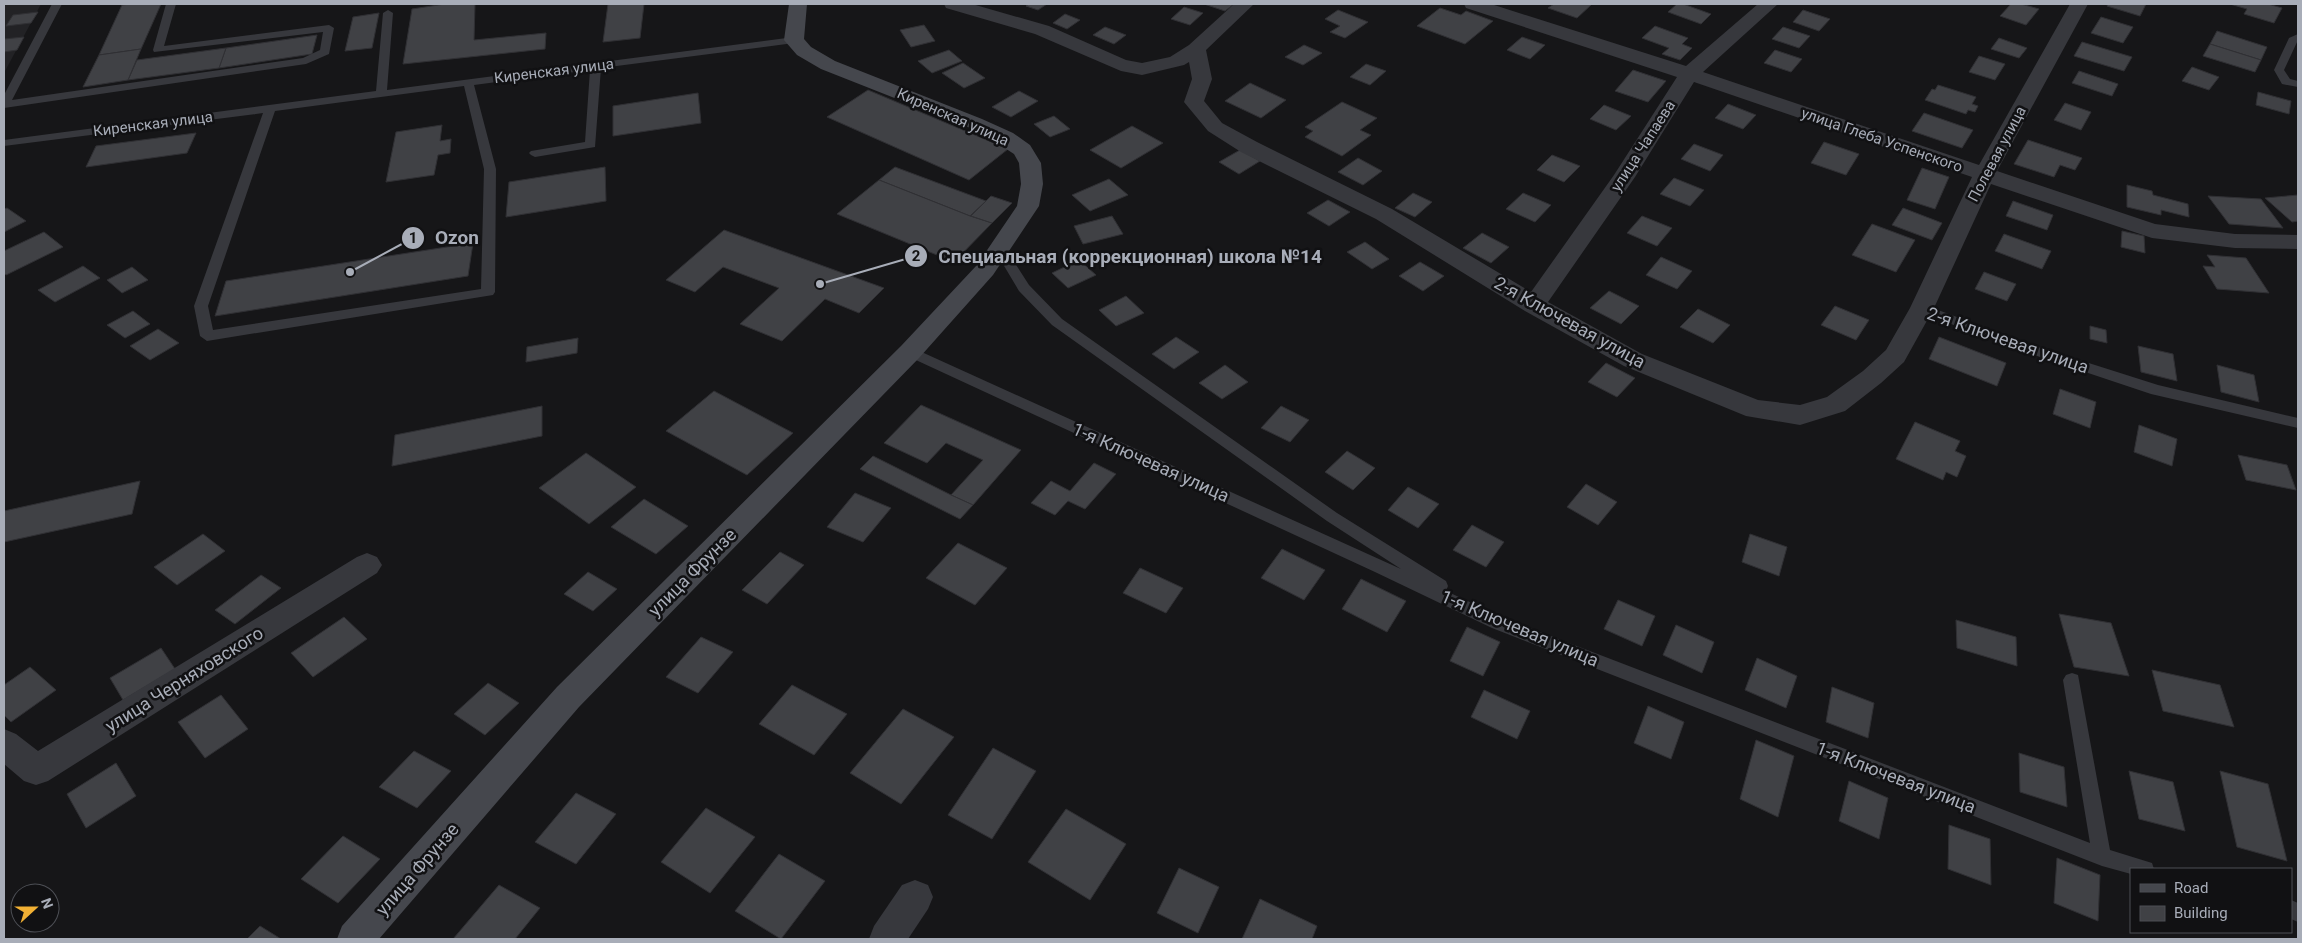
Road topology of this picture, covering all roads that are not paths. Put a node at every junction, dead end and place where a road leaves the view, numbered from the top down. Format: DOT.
graph roads {
  1 [pos="57,4"];
  2 [pos="171,4"];
  3 [pos="798,4"];
  4 [pos="952,4"];
  5 [pos="1245,4"];
  6 [pos="1473,4"];
  7 [pos="1769,4"];
  8 [pos="2079,4"];
  9 [pos="388,12"];
  10 [pos="2298,37"];
  11 [pos="794,40"];
  12 [pos="1196,49"];
  13 [pos="596,66"];
  14 [pos="1689,74"];
  15 [pos="468,82"];
  16 [pos="2298,84"];
  17 [pos="381,94"];
  18 [pos="4,105"];
  19 [pos="270,108"];
  20 [pos="4,143"];
  21 [pos="535,153"];
  22 [pos="1984,175"];
  23 [pos="1028,206"];
  24 [pos="2298,242"];
  25 [pos="1000,248"];
  26 [pos="1534,305"];
  27 [pos="1922,308"];
  28 [pos="910,352"];
  29 [pos="2298,423"];
  30 [pos="367,566"];
  31 [pos="1498,623"];
  32 [pos="2072,680"];
  33 [pos="4,744"];
  34 [pos="2102,857"];
  35 [pos="2141,868"];
  36 [pos="915,897"];
  37 [pos="355,939"];
  38 [pos="887,939"];
  1 -- 18 [label="lane"];
  2 -- 18 [label="lane"];
  3 -- 11 [label="street"];
  4 -- 12 [label="street"];
  5 -- 12 [label="street"];
  6 -- 14 [label="street, улица Глеба Успенского"];
  7 -- 14 [label="street, улица Чапаева"];
  8 -- 22 [label="street, Полевая улица"];
  9 -- 17 [label="lane"];
  10 -- 16 [label="lane"];
  11 -- 13 [label="lane, Киренская улица"];
  11 -- 23 [label="street, Киренская улица"];
  12 -- 26 [label="street, 2-я Ключевая улица"];
  13 -- 15 [label="lane, Киренская улица"];
  13 -- 21 [label="lane"];
  14 -- 22 [label="street, улица Глеба Успенского"];
  14 -- 26 [label="street, улица Чапаева"];
  15 -- 17 [label="lane, Киренская улица"];
  15 -- 19 [label="lane"];
  17 -- 19 [label="lane, Киренская улица"];
  19 -- 20 [label="lane, Киренская улица"];
  22 -- 24 [label="street, улица Глеба Успенского"];
  22 -- 27 [label="street, Полевая улица"];
  23 -- 25 [label="street, улица Фрунзе"];
  25 -- 28 [label="street, улица Фрунзе"];
  25 -- 31 [label="lane"];
  26 -- 27 [label="street, 2-я Ключевая улица"];
  27 -- 29 [label="lane, 2-я Ключевая улица"];
  28 -- 31 [label="lane, 1-я Ключевая улица"];
  28 -- 37 [label="street, улица Фрунзе"];
  30 -- 33 [label="street, улица Черняховского"];
  31 -- 34 [label="lane, 1-я Ключевая улица"];
  32 -- 34 [label="lane"];
  34 -- 35 [label="lane, 1-я Ключевая улица"];
  36 -- 38 [label="street"];
}
